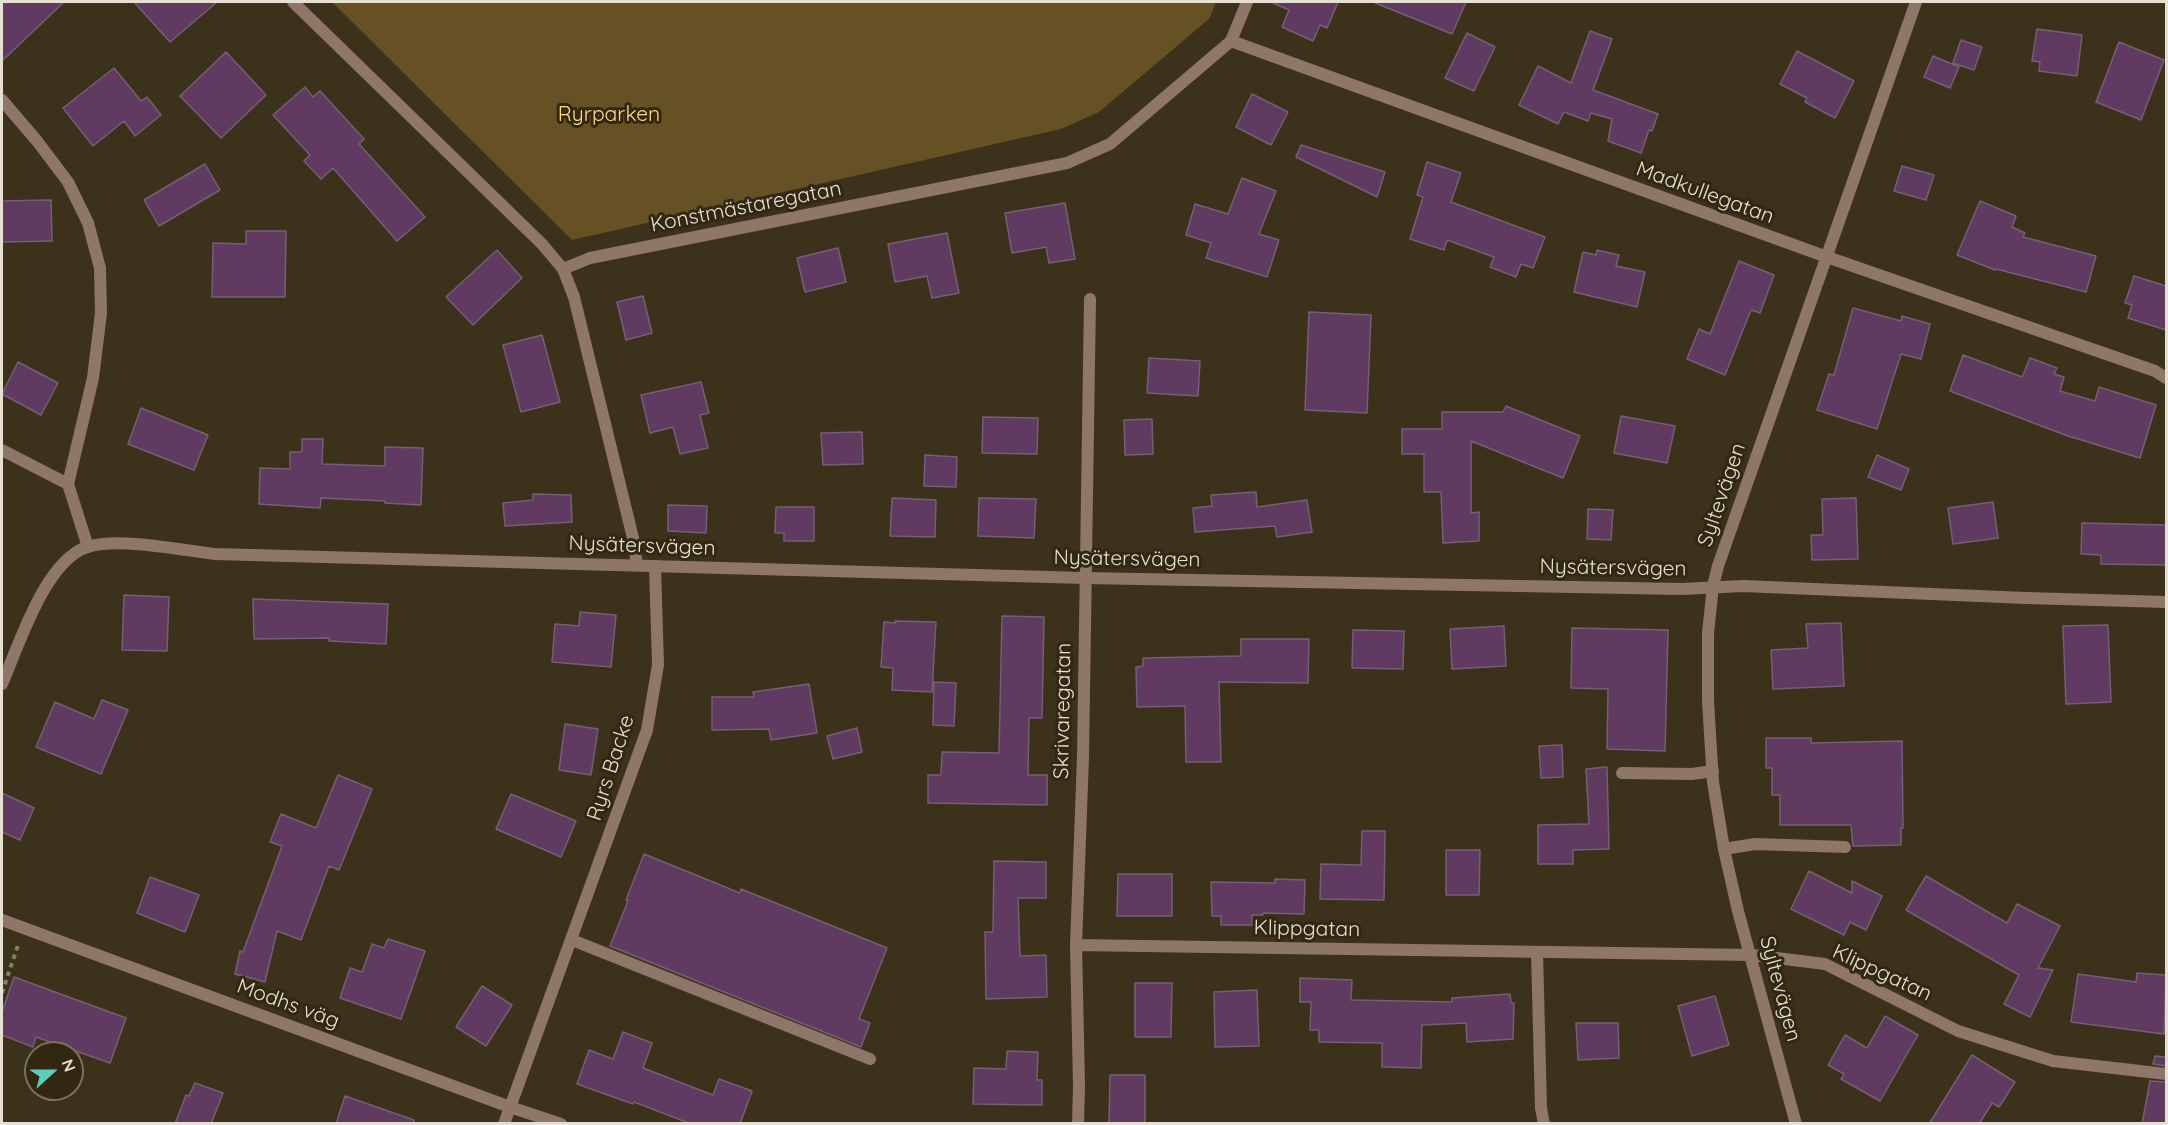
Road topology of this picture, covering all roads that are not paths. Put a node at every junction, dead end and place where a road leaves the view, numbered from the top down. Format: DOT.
graph roads {
  1 [pos="293,2"];
  2 [pos="1246,2"];
  3 [pos="1916,2"];
  4 [pos="1231,41"];
  5 [pos="2,100"];
  6 [pos="1827,257"];
  7 [pos="563,269"];
  8 [pos="1090,300"];
  9 [pos="2166,378"];
  10 [pos="2,450"];
  11 [pos="68,484"];
  12 [pos="88,547"];
  13 [pos="638,565"];
  14 [pos="655,566"];
  15 [pos="1085,578"];
  16 [pos="1713,586"];
  17 [pos="2166,602"];
  18 [pos="2,684"];
  19 [pos="1713,771"];
  20 [pos="1622,773"];
  21 [pos="1845,847"];
  22 [pos="1724,849"];
  23 [pos="2,920"];
  24 [pos="572,940"];
  25 [pos="1076,945"];
  26 [pos="1537,952"];
  27 [pos="1752,955"];
  28 [pos="870,1059"];
  29 [pos="2166,1074"];
  30 [pos="510,1107"];
  31 [pos="504,1124"];
  32 [pos="561,1124"];
  33 [pos="1078,1124"];
  34 [pos="1544,1124"];
  35 [pos="1796,1124"];
  1 -- 7 [label="street"];
  2 -- 4 [label="street, Konstmästaregatan"];
  3 -- 6 [label="street, Syltevägen"];
  4 -- 6 [label="street, Madkullegatan"];
  4 -- 7 [label="street, Konstmästaregatan"];
  5 -- 11 [label="street"];
  6 -- 9 [label="street, Madkullegatan"];
  6 -- 16 [label="street, Syltevägen"];
  7 -- 13 [label="street"];
  8 -- 15 [label="street, Skrivaregatan"];
  10 -- 11 [label="street"];
  11 -- 12 [label="street"];
  12 -- 13 [label="street, Nysätersvägen"];
  12 -- 18 [label="street"];
  13 -- 14 [label="street, Nysätersvägen"];
  14 -- 15 [label="street, Nysätersvägen"];
  14 -- 24 [label="street, Ryrs Backe"];
  15 -- 16 [label="street, Nysätersvägen"];
  15 -- 25 [label="street, Skrivaregatan"];
  16 -- 17 [label="street, Nysätersvägen"];
  16 -- 19 [label="street, Syltevägen"];
  19 -- 20 [label="street"];
  19 -- 22 [label="street, Syltevägen"];
  21 -- 22 [label="street"];
  22 -- 27 [label="street, Syltevägen"];
  23 -- 30 [label="street, Modhs väg"];
  24 -- 28 [label="street"];
  24 -- 30 [label="street, Ryrs Backe"];
  25 -- 26 [label="street, Klippgatan"];
  25 -- 33 [label="street, Skrivaregatan"];
  26 -- 27 [label="street, Klippgatan"];
  26 -- 34 [label="street"];
  27 -- 29 [label="street, Klippgatan"];
  27 -- 35 [label="street, Syltevägen"];
  30 -- 31 [label="street, Ryrs Backe"];
  30 -- 32 [label="street, Modhs väg"];
}
